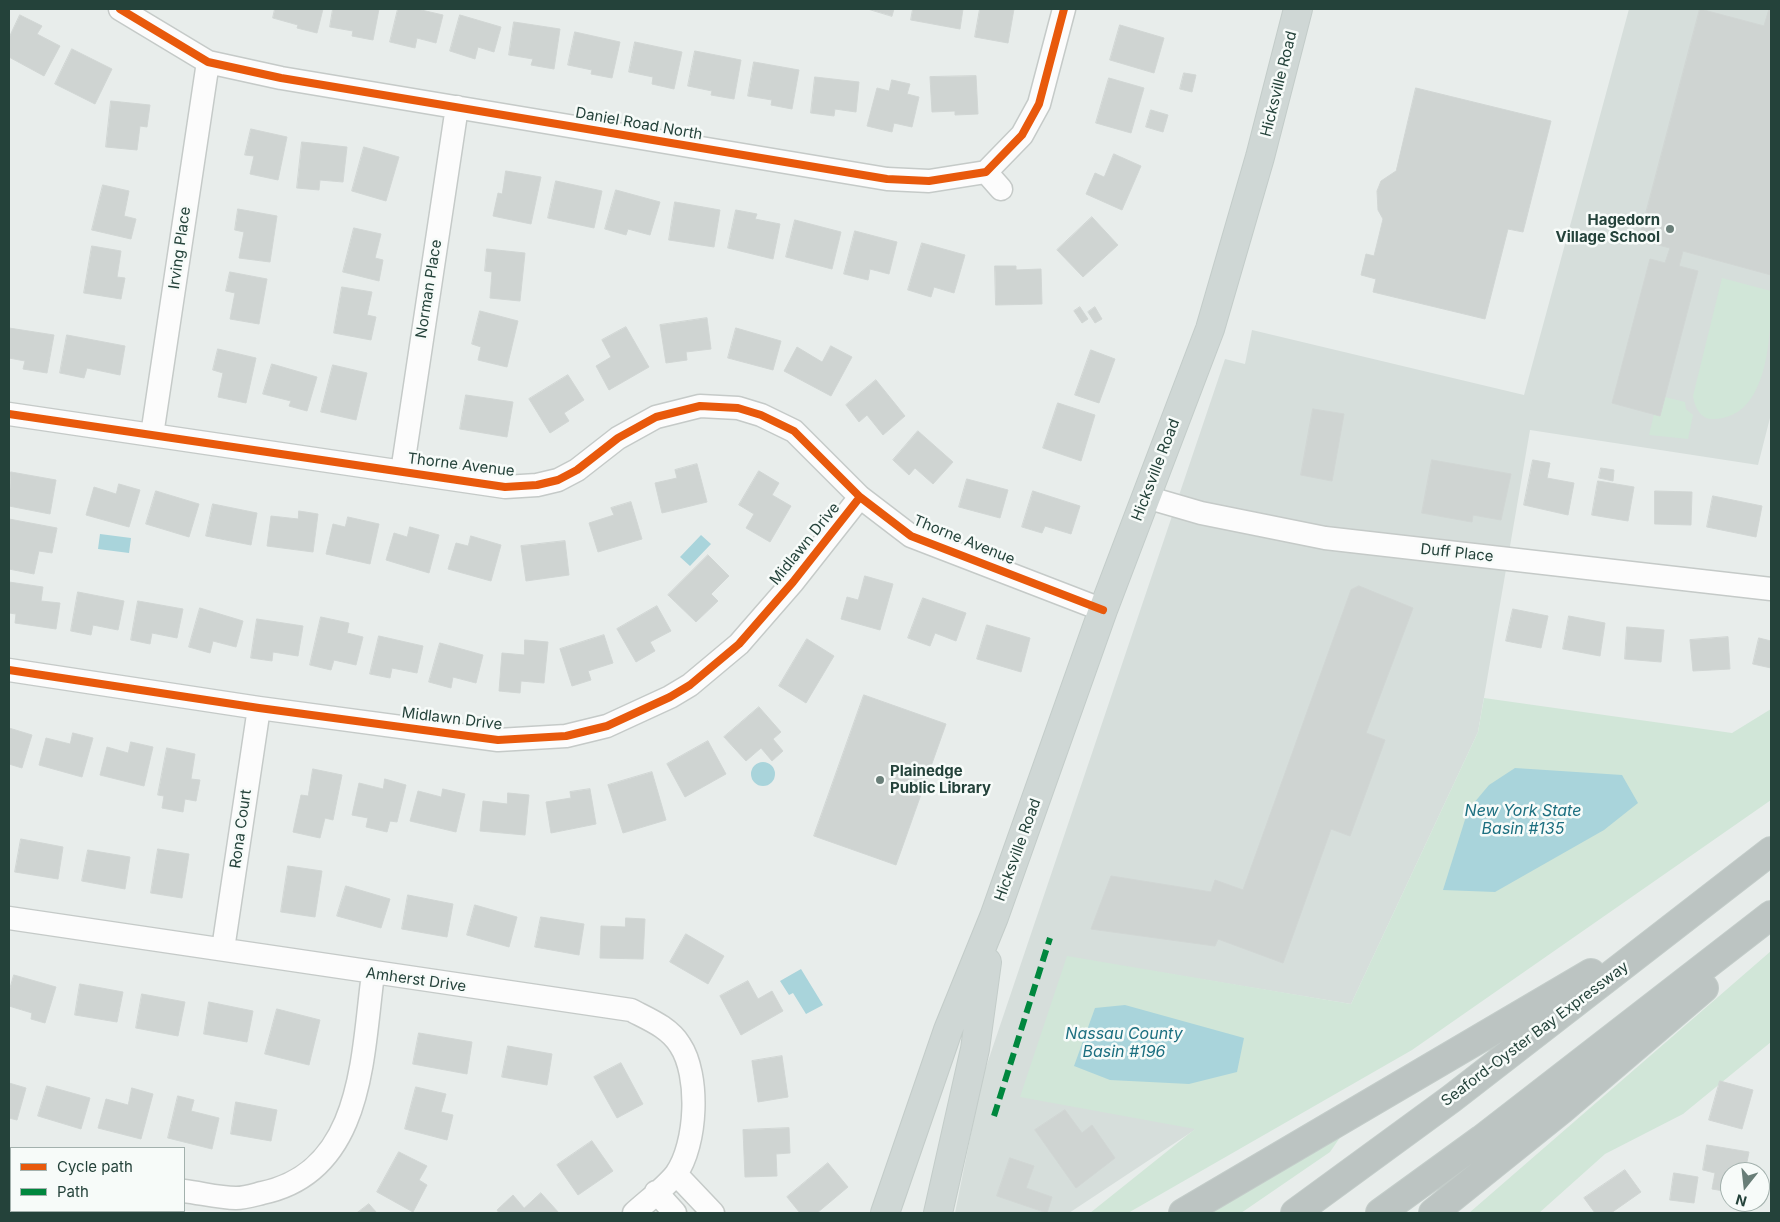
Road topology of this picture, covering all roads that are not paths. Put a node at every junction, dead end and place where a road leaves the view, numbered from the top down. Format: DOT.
graph roads {
  1 [pos="120,9"];
  2 [pos="1064,9"];
  3 [pos="1293,10"];
  4 [pos="208,62"];
  5 [pos="457,107"];
  6 [pos="986,172"];
  7 [pos="1001,189"];
  8 [pos="9,414"];
  9 [pos="152,435"];
  10 [pos="402,472"];
  11 [pos="860,497"];
  12 [pos="1143,505"];
  13 [pos="1771,589"];
  14 [pos="1103,610"];
  15 [pos="9,670"];
  16 [pos="259,708"];
  17 [pos="1771,851"];
  18 [pos="1693,913"];
  19 [pos="1771,915"];
  20 [pos="9,918"];
  21 [pos="992,924"];
  22 [pos="1771,927"];
  23 [pos="223,949"];
  24 [pos="373,974"];
  25 [pos="676,1174"];
  26 [pos="185,1191"];
  27 [pos="656,1192"];
  28 [pos="634,1213"];
  29 [pos="676,1213"];
  30 [pos="713,1213"];
  31 [pos="885,1213"];
  32 [pos="938,1213"];
  33 [pos="1183,1213"];
  34 [pos="1295,1213"];
  35 [pos="1380,1213"];
  36 [pos="1432,1213"];
  1 -- 4 [label="street, Daniel Road North"];
  2 -- 6 [label="street"];
  3 -- 12 [label="main road, Hicksville Road"];
  4 -- 5 [label="street, Daniel Road North"];
  4 -- 9 [label="street, Irving Place"];
  5 -- 6 [label="street, Daniel Road North"];
  5 -- 10 [label="street, Norman Place"];
  6 -- 7 [label="street"];
  8 -- 9 [label="street, Thorne Avenue"];
  9 -- 10 [label="street, Thorne Avenue"];
  10 -- 11 [label="street, Thorne Avenue"];
  11 -- 14 [label="street, Thorne Avenue"];
  11 -- 16 [label="street, Midlawn Drive"];
  12 -- 13 [label="street, Duff Place"];
  12 -- 14 [label="main road, Hicksville Road"];
  14 -- 21 [label="main road, Hicksville Road"];
  15 -- 16 [label="street, Midlawn Drive"];
  16 -- 23 [label="street, Rona Court"];
  17 -- 18 [label="highway, Seaford-Oyster Bay Expressway"];
  18 -- 33 [label="highway"];
  18 -- 34 [label="highway, Seaford-Oyster Bay Expressway"];
  19 -- 35 [label="highway"];
  20 -- 23 [label="street, Amherst Drive"];
  21 -- 31 [label="main road, Hicksville Road"];
  21 -- 32 [label="main road, Hicksville Road"];
  22 -- 36 [label="highway"];
  23 -- 24 [label="street, Amherst Drive"];
  24 -- 25 [label="street, Amherst Drive"];
  24 -- 26 [label="street"];
  25 -- 27 [label="street"];
  25 -- 30 [label="street"];
  27 -- 28 [label="street"];
  27 -- 29 [label="street"];
}
